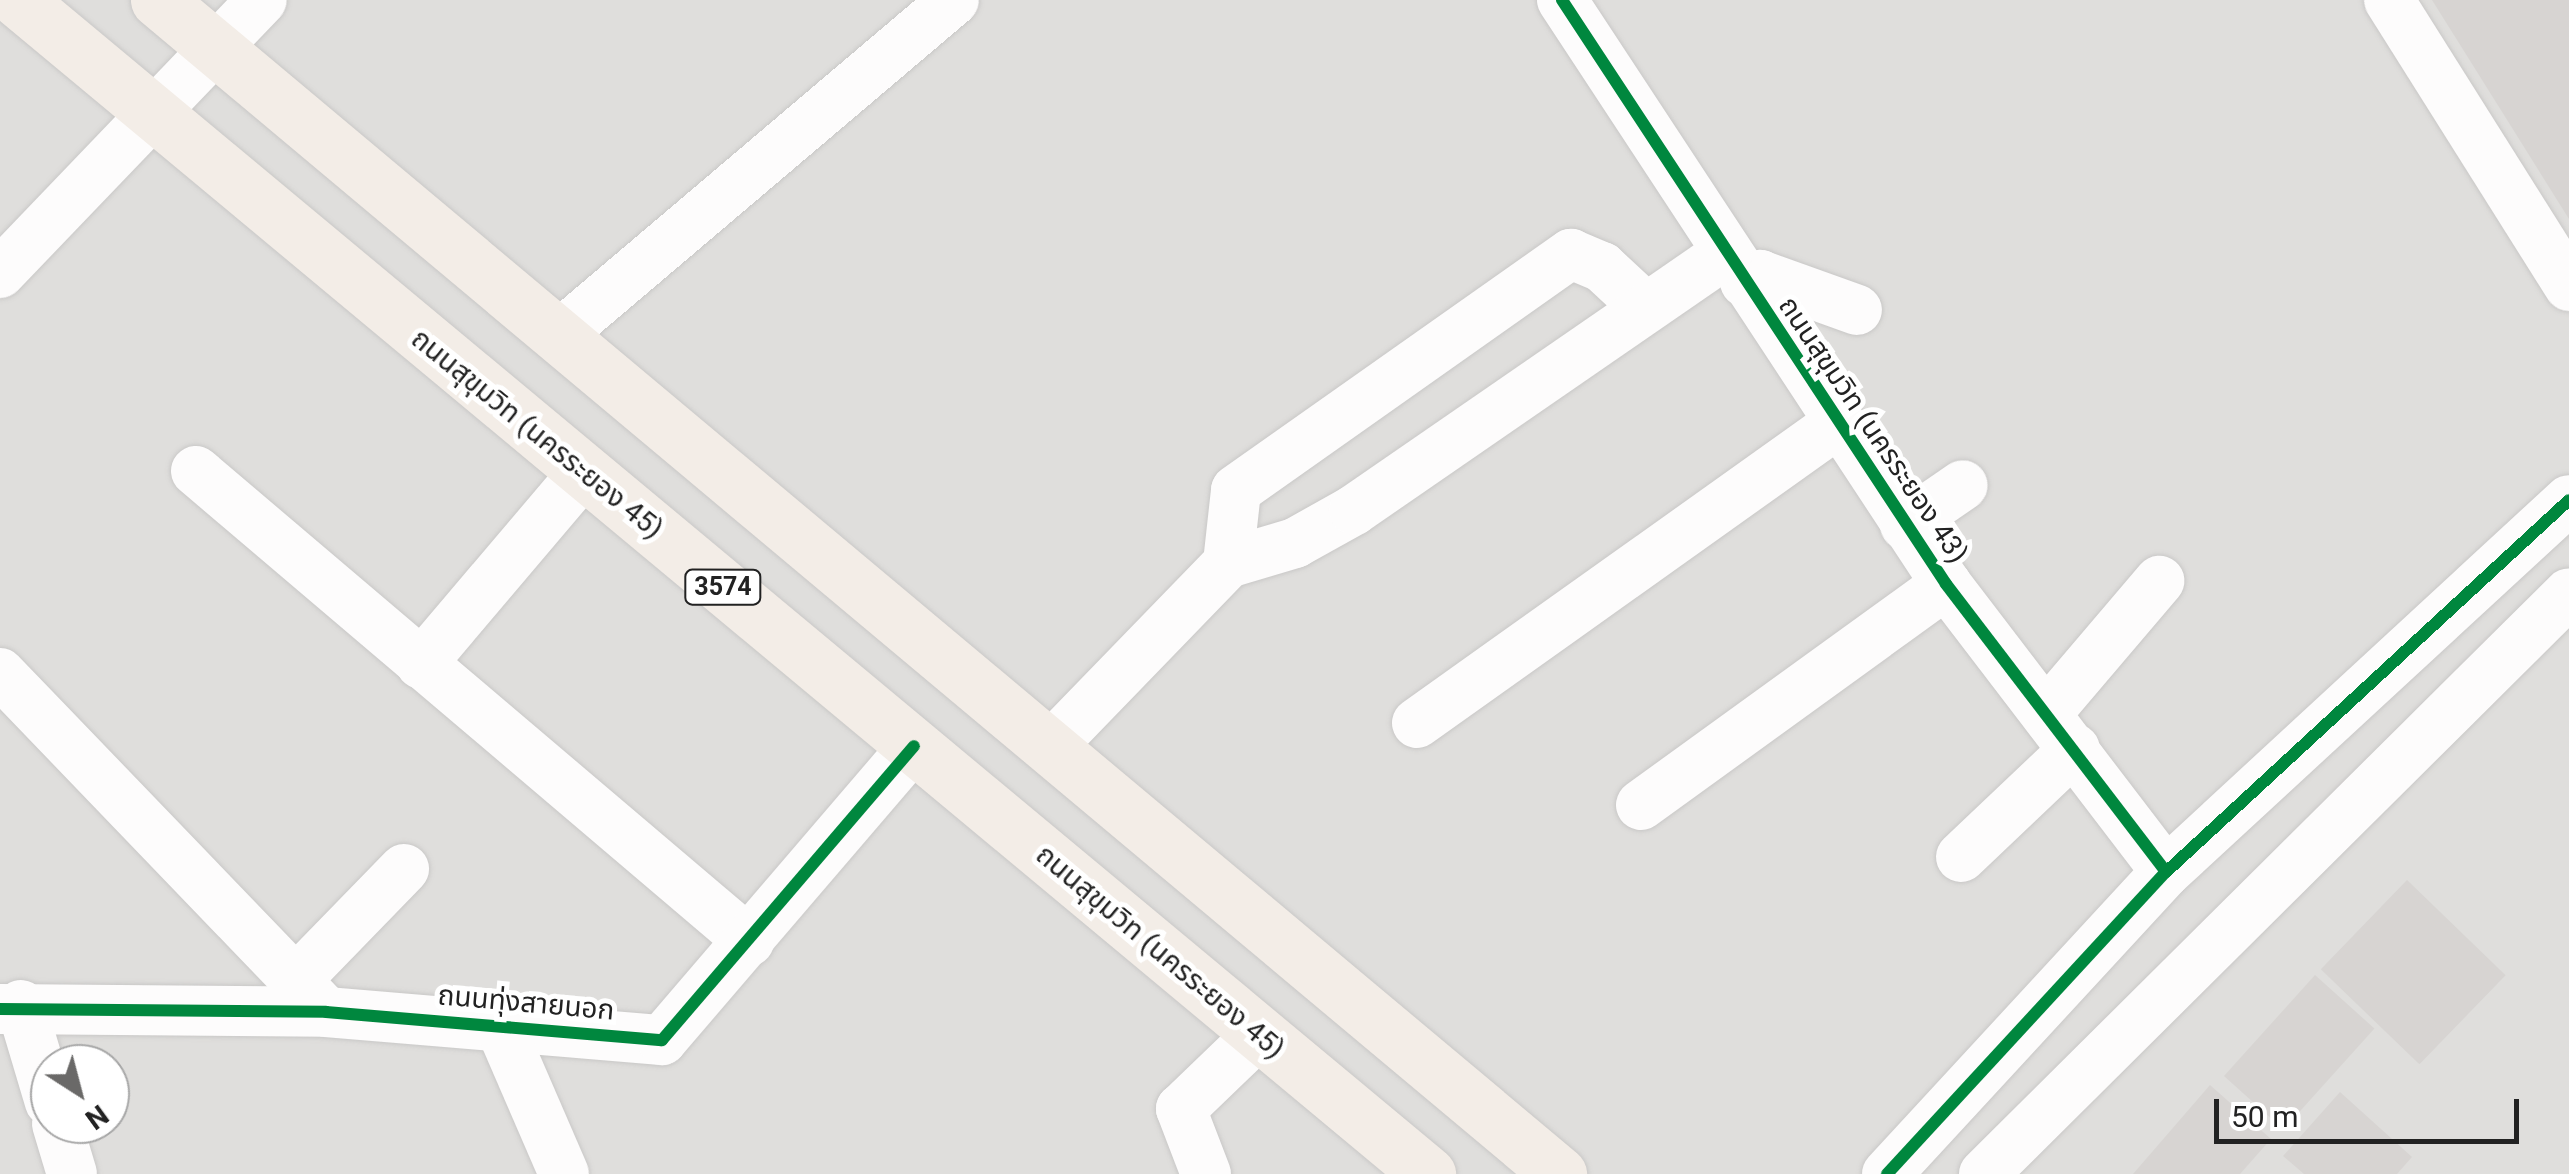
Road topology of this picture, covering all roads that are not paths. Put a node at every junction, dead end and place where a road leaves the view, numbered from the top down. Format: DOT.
graph roads {
  1 [pos="18,0"];
  2 [pos="158,0"];
  3 [pos="262,0"];
  4 [pos="954,0"];
  5 [pos="1562,0"];
  6 [pos="2388,0"];
  7 [pos="216,50"];
  8 [pos="151,118"];
  9 [pos="1736,268"];
  10 [pos="0,273"];
  11 [pos="2569,286"];
  12 [pos="1644,306"];
  13 [pos="1857,310"];
  14 [pos="558,336"];
  15 [pos="1837,424"];
  16 [pos="196,472"];
  17 [pos="584,472"];
  18 [pos="1963,485"];
  19 [pos="2569,500"];
  20 [pos="1905,525"];
  21 [pos="1228,563"];
  22 [pos="2160,580"];
  23 [pos="1946,584"];
  24 [pos="2569,593"];
  25 [pos="421,664"];
  26 [pos="0,673"];
  27 [pos="1418,723"];
  28 [pos="2060,732"];
  29 [pos="914,746"];
  30 [pos="1050,748"];
  31 [pos="1641,804"];
  32 [pos="1961,857"];
  33 [pos="404,869"];
  34 [pos="2166,872"];
  35 [pos="749,941"];
  36 [pos="311,996"];
  37 [pos="10,1007"];
  38 [pos="500,1026"];
  39 [pos="1258,1035"];
  40 [pos="30,1054"];
  41 [pos="62,1144"];
  42 [pos="72,1174"];
  43 [pos="564,1174"];
  44 [pos="1206,1174"];
  45 [pos="1428,1174"];
  46 [pos="1559,1174"];
  47 [pos="1887,1174"];
  48 [pos="1984,1174"];
  1 -- 8 [label="main road, ถนนสุขุมวิท (นครระยอง 45) / 3574"];
  2 -- 7 [label="main road"];
  3 -- 7 [label="street"];
  4 -- 14 [label="street"];
  5 -- 9 [label="street, ถนนสุขุมวิท (นครระยอง 43)"];
  6 -- 11 [label="street"];
  7 -- 8 [label="street"];
  7 -- 14 [label="main road"];
  8 -- 10 [label="street"];
  8 -- 17 [label="main road, ถนนสุขุมวิท (นครระยอง 45) / 3574"];
  9 -- 12 [label="street"];
  9 -- 13 [label="street"];
  9 -- 15 [label="street, ถนนสุขุมวิท (นครระยอง 43)"];
  12 -- 21 [label="street"];
  12 -- 21 [label="street"];
  14 -- 30 [label="main road"];
  15 -- 20 [label="street, ถนนสุขุมวิท (นครระยอง 43)"];
  15 -- 27 [label="street"];
  16 -- 25 [label="street"];
  17 -- 25 [label="street"];
  17 -- 29 [label="main road, ถนนสุขุมวิท (นครระยอง 45) / 3574"];
  18 -- 20 [label="street"];
  19 -- 34 [label="street"];
  20 -- 23 [label="street, ถนนสุขุมวิท (นครระยอง 43)"];
  21 -- 30 [label="street"];
  22 -- 28 [label="street"];
  23 -- 28 [label="street, ถนนสุขุมวิท (นครระยอง 43)"];
  23 -- 31 [label="street"];
  24 -- 48 [label="street"];
  25 -- 35 [label="street"];
  26 -- 36 [label="street"];
  28 -- 32 [label="street"];
  28 -- 34 [label="street, ถนนสุขุมวิท (นครระยอง 43)"];
  29 -- 35 [label="street, ถนนทุ่งสายนอก"];
  29 -- 39 [label="main road, ถนนสุขุมวิท (นครระยอง 45) / 3574"];
  30 -- 46 [label="main road"];
  33 -- 36 [label="street"];
  34 -- 47 [label="street"];
  35 -- 38 [label="street, ถนนทุ่งสายนอก"];
  36 -- 37 [label="street, ถนนทุ่งสายนอก"];
  36 -- 38 [label="street, ถนนทุ่งสายนอก"];
  37 -- 40 [label="street"];
  38 -- 43 [label="street"];
  39 -- 44 [label="street"];
  39 -- 45 [label="main road, ถนนสุขุมวิท (นครระยอง 45) / 3574"];
  41 -- 42 [label="street"];
}
